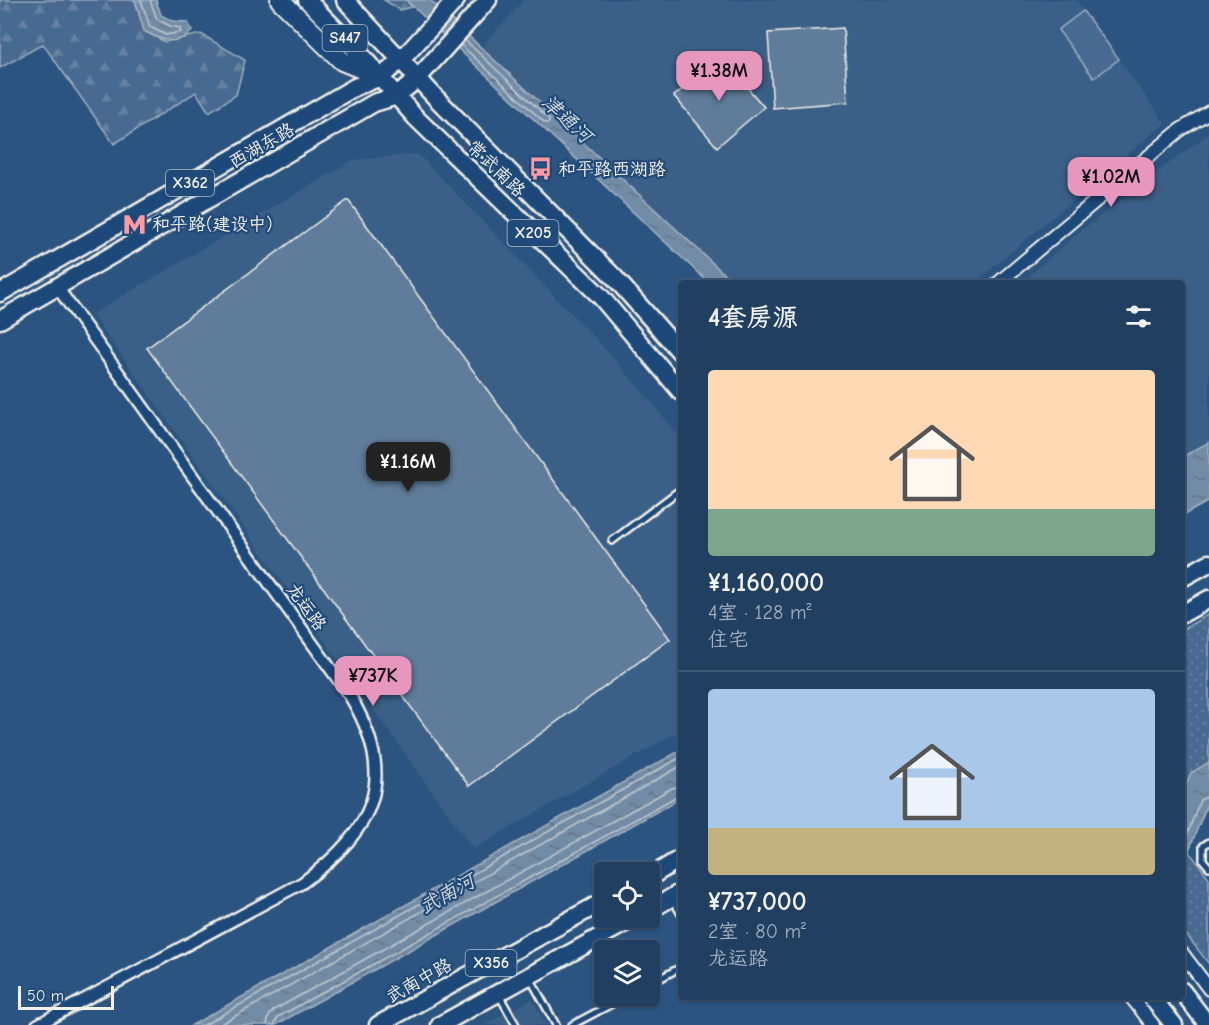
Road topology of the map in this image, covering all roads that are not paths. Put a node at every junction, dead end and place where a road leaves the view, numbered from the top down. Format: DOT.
graph roads {
  1 [pos="280,0"];
  2 [pos="308,0"];
  3 [pos="345,0"];
  4 [pos="488,0"];
  5 [pos="454,3"];
  6 [pos="402,59"];
  7 [pos="381,77"];
  8 [pos="418,78"];
  9 [pos="397,96"];
  10 [pos="1209,112"];
  11 [pos="1002,280"];
  12 [pos="57,287"];
  13 [pos="0,292"];
  14 [pos="0,320"];
  15 [pos="678,350"];
  16 [pos="678,388"];
  17 [pos="678,491"];
  18 [pos="612,541"];
  19 [pos="1209,563"];
  20 [pos="1185,576"];
  21 [pos="1209,599"];
  22 [pos="1185,612"];
  23 [pos="1209,843"];
  24 [pos="676,862"];
  25 [pos="1209,867"];
  26 [pos="660,871"];
  27 [pos="676,895"];
  28 [pos="660,904"];
  29 [pos="594,906"];
  30 [pos="616,928"];
  31 [pos="1185,957"];
  32 [pos="678,969"];
  33 [pos="529,976"];
  34 [pos="660,979"];
  35 [pos="1209,988"];
  36 [pos="498,993"];
  37 [pos="1185,995"];
  38 [pos="1134,1000"];
  39 [pos="1154,1000"];
  40 [pos="608,1006"];
  41 [pos="37,1025"];
  42 [pos="378,1025"];
  43 [pos="440,1025"];
  44 [pos="516,1025"];
  45 [pos="556,1025"];
  46 [pos="572,1025"];
  47 [pos="1153,1025"];
  48 [pos="1174,1025"];
  49 [pos="1208,1025"];
  1 -- 7 [label="highway"];
  2 -- 7 [label="main road, 常武南路 / S447"];
  3 -- 6 [label="main road, S447"];
  4 -- 8 [label="main road, X362"];
  5 -- 6 [label="main road, X362"];
  6 -- 7 [label="main road, X362"];
  6 -- 8 [label="main road, X205"];
  7 -- 9 [label="main road, 常武南路 / X205"];
  7 -- 13 [label="main road, 西湖东路 / X362"];
  8 -- 9 [label="main road, 西湖东路 / X362"];
  8 -- 15 [label="main road, 常武南路 / X205"];
  9 -- 12 [label="main road, 西湖东路 / X362"];
  9 -- 16 [label="main road, 常武南路 / X205"];
  10 -- 11 [label="street"];
  12 -- 14 [label="main road, 西湖东路 / X362"];
  12 -- 41 [label="street, 龙运路"];
  17 -- 18 [label="lane"];
  19 -- 20 [label="main road"];
  21 -- 22 [label="main road"];
  23 -- 25 [label="lane"];
  24 -- 26 [label="main road"];
  27 -- 28 [label="main road"];
  29 -- 42 [label="main road, 武南中路 / X356"];
  30 -- 33 [label="main road, X356"];
  31 -- 35 [label="street"];
  32 -- 34 [label="lane"];
  33 -- 36 [label="main road, X356"];
  33 -- 45 [label="lane"];
  36 -- 43 [label="main road, X356"];
  36 -- 44 [label="lane"];
  37 -- 49 [label="main road"];
  38 -- 47 [label="street"];
  39 -- 48 [label="main road"];
  40 -- 46 [label="lane"];
}
